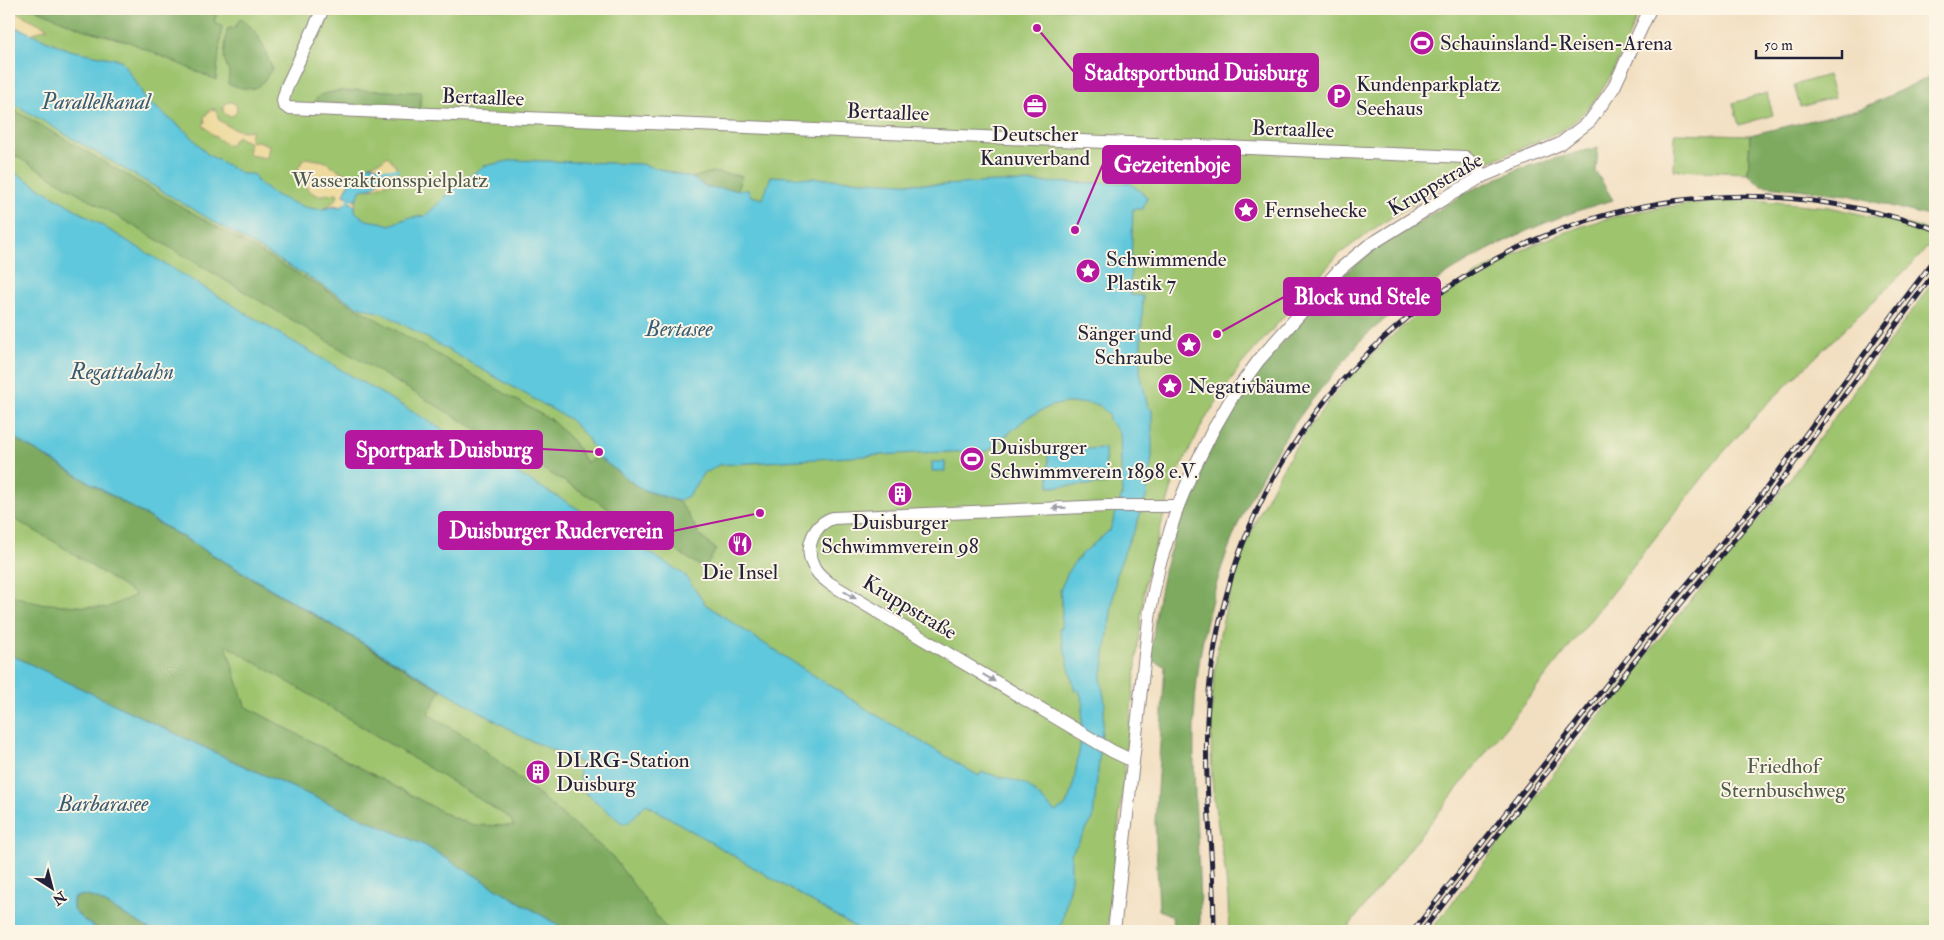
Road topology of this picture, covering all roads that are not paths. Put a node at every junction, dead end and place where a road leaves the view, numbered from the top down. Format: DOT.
graph roads {
  1 [pos="323,9"];
  2 [pos="1650,9"];
  3 [pos="1483,176"];
  4 [pos="1178,506"];
  5 [pos="1133,761"];
  6 [pos="1114,931"];
  1 -- 3 [label="street, Bertaallee"];
  2 -- 3 [label="street, Kruppstraße"];
  3 -- 4 [label="street, Kruppstraße"];
  4 -- 5 [label="street, Kruppstraße"];
  4 -- 5 [label="street, Kruppstraße, one-way"];
  5 -- 6 [label="street, Kruppstraße"];
}
